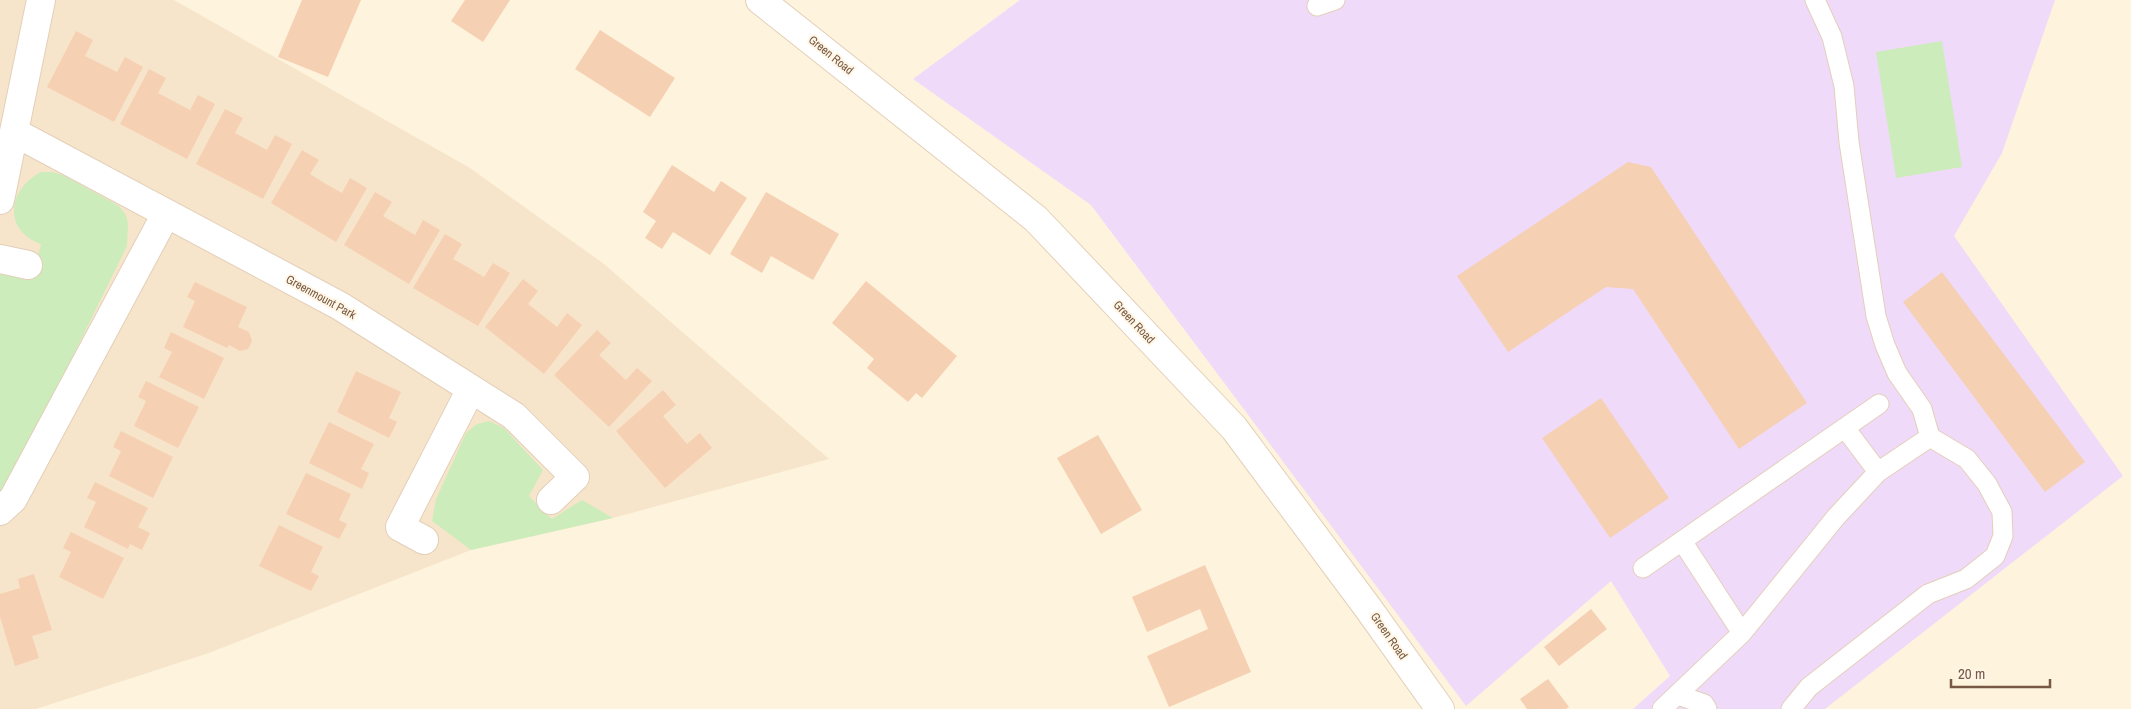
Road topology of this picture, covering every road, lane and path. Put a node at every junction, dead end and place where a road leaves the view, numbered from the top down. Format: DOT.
graph roads {
  1 [pos="41,0"];
  2 [pos="760,0"];
  3 [pos="1335,0"];
  4 [pos="1815,0"];
  5 [pos="1316,6"];
  6 [pos="14,132"];
  7 [pos="0,200"];
  8 [pos="166,214"];
  9 [pos="0,259"];
  10 [pos="28,265"];
  11 [pos="471,388"];
  12 [pos="1879,404"];
  13 [pos="1845,428"];
  14 [pos="1930,437"];
  15 [pos="1878,472"];
  16 [pos="552,500"];
  17 [pos="0,511"];
  18 [pos="424,540"];
  19 [pos="1682,541"];
  20 [pos="1643,568"];
  21 [pos="1742,633"];
  22 [pos="1678,696"];
  23 [pos="1440,709"];
  24 [pos="1662,709"];
  25 [pos="1707,709"];
  26 [pos="1791,709"];
  1 -- 6 [label="street"];
  2 -- 23 [label="street, Green Road"];
  3 -- 5 [label="lane"];
  4 -- 14 [label="lane"];
  6 -- 7 [label="street"];
  6 -- 8 [label="street, Greenmount Park"];
  8 -- 11 [label="street, Greenmount Park"];
  8 -- 17 [label="street"];
  9 -- 10 [label="street"];
  11 -- 16 [label="street, Greenmount Park"];
  11 -- 18 [label="street"];
  12 -- 13 [label="lane"];
  13 -- 15 [label="lane"];
  13 -- 19 [label="lane"];
  14 -- 15 [label="lane"];
  14 -- 26 [label="lane"];
  15 -- 21 [label="lane"];
  19 -- 20 [label="lane"];
  19 -- 21 [label="lane"];
  21 -- 22 [label="lane"];
  22 -- 24 [label="lane"];
  22 -- 25 [label="lane"];
}
